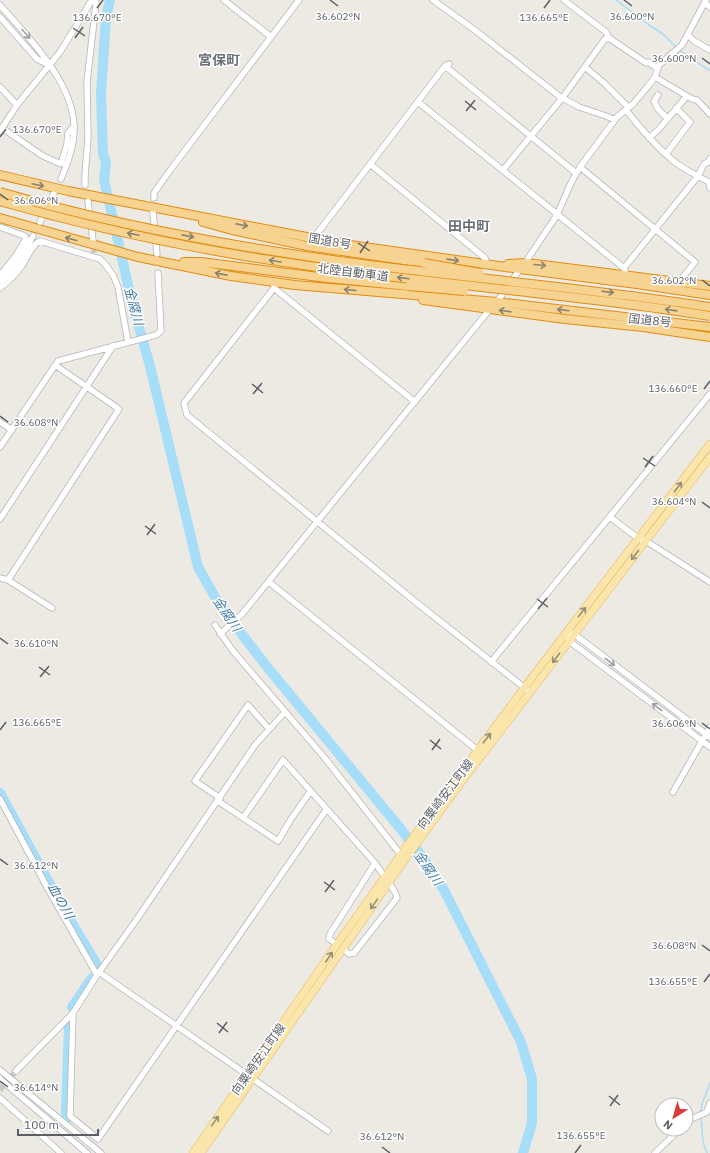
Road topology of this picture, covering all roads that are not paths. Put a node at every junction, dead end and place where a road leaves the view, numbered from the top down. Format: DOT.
graph roads {
  1 [pos="92,0"];
  2 [pos="95,0"];
  3 [pos="224,0"];
  4 [pos="299,0"];
  5 [pos="433,0"];
  6 [pos="564,0"];
  7 [pos="707,3"];
  8 [pos="0,5"];
  9 [pos="0,17"];
  10 [pos="688,35"];
  11 [pos="271,37"];
  12 [pos="609,38"];
  13 [pos="710,50"];
  14 [pos="49,65"];
  15 [pos="585,67"];
  16 [pos="657,68"];
  17 [pos="655,77"];
  18 [pos="0,87"];
  19 [pos="658,95"];
  20 [pos="687,96"];
  21 [pos="563,97"];
  22 [pos="418,102"];
  23 [pos="17,105"];
  24 [pos="676,108"];
  25 [pos="626,110"];
  26 [pos="710,114"];
  27 [pos="667,118"];
  28 [pos="615,120"];
  29 [pos="74,126"];
  30 [pos="1,130"];
  31 [pos="531,135"];
  32 [pos="649,138"];
  33 [pos="666,154"];
  34 [pos="710,159"];
  35 [pos="370,164"];
  36 [pos="580,167"];
  37 [pos="503,170"];
  38 [pos="576,172"];
  39 [pos="0,175"];
  40 [pos="698,176"];
  41 [pos="61,179"];
  42 [pos="85,185"];
  43 [pos="710,188"];
  44 [pos="0,192"];
  45 [pos="54,193"];
  46 [pos="154,198"];
  47 [pos="0,201"];
  48 [pos="88,201"];
  49 [pos="137,204"];
  50 [pos="153,212"];
  51 [pos="557,215"];
  52 [pos="0,218"];
  53 [pos="40,222"];
  54 [pos="0,227"];
  55 [pos="655,228"];
  56 [pos="33,236"];
  57 [pos="313,238"];
  58 [pos="93,241"];
  59 [pos="156,254"];
  60 [pos="167,263"];
  61 [pos="487,264"];
  62 [pos="522,266"];
  63 [pos="625,271"];
  64 [pos="158,273"];
  65 [pos="0,275"];
  66 [pos="0,281"];
  67 [pos="679,282"];
  68 [pos="274,285"];
  69 [pos="710,286"];
  70 [pos="0,288"];
  71 [pos="593,291"];
  72 [pos="375,292"];
  73 [pos="710,295"];
  74 [pos="563,297"];
  75 [pos="497,302"];
  76 [pos="710,307"];
  77 [pos="490,309"];
  78 [pos="710,316"];
  79 [pos="710,327"];
  80 [pos="710,337"];
  81 [pos="129,342"];
  82 [pos="113,346"];
  83 [pos="55,365"];
  84 [pos="87,387"];
  85 [pos="710,394"];
  86 [pos="415,402"];
  87 [pos="0,422"];
  88 [pos="12,430"];
  89 [pos="710,444"];
  90 [pos="0,447"];
  91 [pos="710,457"];
  92 [pos="610,517"];
  93 [pos="0,519"];
  94 [pos="318,522"];
  95 [pos="642,540"];
  96 [pos="0,578"];
  97 [pos="8,580"];
  98 [pos="269,582"];
  99 [pos="710,582"];
  100 [pos="52,608"];
  101 [pos="215,625"];
  102 [pos="221,632"];
  103 [pos="566,633"];
  104 [pos="574,634"];
  105 [pos="569,641"];
  106 [pos="491,662"];
  107 [pos="527,690"];
  108 [pos="285,712"];
  109 [pos="710,728"];
  110 [pos="269,729"];
  111 [pos="708,736"];
  112 [pos="702,742"];
  113 [pos="710,747"];
  114 [pos="480,752"];
  115 [pos="310,792"];
  116 [pos="672,792"];
  117 [pos="0,799"];
  118 [pos="219,799"];
  119 [pos="326,810"];
  120 [pos="243,818"];
  121 [pos="403,858"];
  122 [pos="375,863"];
  123 [pos="382,873"];
  124 [pos="391,886"];
  125 [pos="340,947"];
  126 [pos="98,974"];
  127 [pos="73,1013"];
  128 [pos="176,1026"];
  129 [pos="0,1070"];
  130 [pos="16,1071"];
  131 [pos="250,1077"];
  132 [pos="0,1079"];
  133 [pos="0,1098"];
  134 [pos="710,1103"];
  135 [pos="694,1118"];
  136 [pos="328,1131"];
  137 [pos="672,1137"];
  138 [pos="61,1153"];
  139 [pos="88,1153"];
  140 [pos="102,1153"];
  141 [pos="192,1153"];
  142 [pos="201,1153"];
  143 [pos="655,1153"];
  1 -- 14 [label="street"];
  2 -- 42 [label="street"];
  3 -- 11 [label="street"];
  4 -- 11 [label="street"];
  5 -- 21 [label="street"];
  6 -- 12 [label="street"];
  7 -- 10 [label="street"];
  8 -- 14 [label="street, one-way"];
  9 -- 14 [label="street"];
  10 -- 13 [label="street"];
  10 -- 16 [label="street"];
  11 -- 46 [label="street"];
  12 -- 15 [label="street"];
  12 -- 16 [label="street"];
  14 -- 23 [label="street"];
  14 -- 29 [label="street"];
  15 -- 21 [label="street"];
  15 -- 25 [label="street"];
  16 -- 17 [label="street"];
  17 -- 20 [label="street"];
  17 -- 25 [label="street"];
  18 -- 23 [label="street"];
  19 -- 27 [label="street"];
  20 -- 24 [label="street"];
  20 -- 26 [label="street"];
  21 -- 28 [label="street"];
  21 -- 31 [label="street"];
  22 -- 31 [label="street"];
  22 -- 35 [label="street"];
  22 -- 37 [label="street"];
  23 -- 30 [label="street"];
  24 -- 27 [label="street"];
  24 -- 33 [label="street"];
  25 -- 28 [label="street"];
  25 -- 32 [label="street"];
  27 -- 32 [label="street"];
  28 -- 36 [label="street"];
  29 -- 30 [label="street"];
  29 -- 41 [label="street"];
  31 -- 37 [label="street"];
  31 -- 38 [label="street"];
  32 -- 33 [label="street"];
  33 -- 40 [label="street"];
  34 -- 40 [label="street"];
  35 -- 57 [label="street"];
  35 -- 61 [label="street"];
  36 -- 38 [label="street"];
  36 -- 55 [label="street"];
  37 -- 51 [label="street"];
  38 -- 51 [label="street"];
  39 -- 49 [label="highway, 国道8号, one-way"];
  40 -- 43 [label="street"];
  40 -- 55 [label="street"];
  44 -- 71 [label="highway, 北陸自動車道, one-way, bridge"];
  45 -- 53 [label="street"];
  74 -- 47 [label="highway, 北陸自動車道, one-way, bridge"];
  48 -- 58 [label="street"];
  49 -- 57 [label="highway, 国道8号, one-way"];
  49 -- 71 [label="highway, bridge"];
  50 -- 59 [label="street"];
  51 -- 62 [label="street"];
  51 -- 63 [label="street"];
  60 -- 52 [label="highway, 国道8号, one-way"];
  54 -- 65 [label="street"];
  55 -- 63 [label="street"];
  55 -- 67 [label="street"];
  56 -- 66 [label="street"];
  57 -- 61 [label="highway, 国道8号, one-way"];
  68 -- 60 [label="highway, 国道8号, one-way"];
  60 -- 74 [label="highway, bridge"];
  61 -- 62 [label="highway, 国道8号"];
  62 -- 63 [label="highway, one-way"];
  62 -- 73 [label="highway"];
  62 -- 75 [label="street"];
  63 -- 67 [label="highway"];
  64 -- 81 [label="street"];
  67 -- 69 [label="highway"];
  72 -- 68 [label="highway, 国道8号, one-way"];
  68 -- 86 [label="street"];
  68 -- 94 [label="street"];
  70 -- 81 [label="street"];
  71 -- 76 [label="highway, 北陸自動車道, one-way, bridge"];
  72 -- 75 [label="highway, 国道8号"];
  72 -- 77 [label="highway"];
  78 -- 74 [label="highway, 北陸自動車道, one-way, bridge"];
  79 -- 75 [label="highway, 国道8号, one-way"];
  80 -- 77 [label="highway, one-way"];
  77 -- 86 [label="street"];
  81 -- 82 [label="street"];
  82 -- 83 [label="street"];
  82 -- 84 [label="street"];
  83 -- 84 [label="street"];
  83 -- 88 [label="street"];
  84 -- 93 [label="street"];
  84 -- 97 [label="street"];
  85 -- 92 [label="street"];
  86 -- 94 [label="street"];
  87 -- 88 [label="street"];
  88 -- 90 [label="street"];
  95 -- 89 [label="main road, 向粟崎安江町線, one-way"];
  91 -- 95 [label="main road, 向粟崎安江町線"];
  92 -- 95 [label="street"];
  92 -- 106 [label="street"];
  94 -- 98 [label="street"];
  94 -- 106 [label="street"];
  95 -- 99 [label="street"];
  103 -- 95 [label="main road, 向粟崎安江町線, one-way"];
  95 -- 104 [label="main road, 向粟崎安江町線, one-way"];
  96 -- 97 [label="street"];
  97 -- 100 [label="street"];
  98 -- 102 [label="street"];
  98 -- 114 [label="street"];
  101 -- 102 [label="street"];
  102 -- 108 [label="street"];
  103 -- 104 [label="street"];
  103 -- 105 [label="street"];
  103 -- 107 [label="main road, 向粟崎安江町線"];
  104 -- 105 [label="main road, 向粟崎安江町線"];
  104 -- 111 [label="street, one-way"];
  105 -- 107 [label="main road, 向粟崎安江町線, one-way"];
  112 -- 105 [label="street, one-way"];
  106 -- 107 [label="street"];
  107 -- 114 [label="main road, 向粟崎安江町線"];
  108 -- 110 [label="street"];
  108 -- 121 [label="street"];
  109 -- 111 [label="street"];
  110 -- 118 [label="street"];
  110 -- 118 [label="street"];
  111 -- 112 [label="street"];
  112 -- 113 [label="street"];
  112 -- 116 [label="street"];
  114 -- 121 [label="main road, 向粟崎安江町線"];
  115 -- 119 [label="street"];
  115 -- 120 [label="street"];
  115 -- 120 [label="street"];
  117 -- 126 [label="street"];
  118 -- 120 [label="street"];
  118 -- 126 [label="street"];
  119 -- 122 [label="street"];
  119 -- 128 [label="street"];
  121 -- 125 [label="main road, 向粟崎安江町線"];
  122 -- 123 [label="street"];
  122 -- 125 [label="street"];
  124 -- 125 [label="street"];
  125 -- 131 [label="main road, 向粟崎安江町線"];
  126 -- 127 [label="street"];
  126 -- 128 [label="street"];
  127 -- 128 [label="street"];
  127 -- 130 [label="street"];
  128 -- 131 [label="street"];
  129 -- 140 [label="street"];
  131 -- 136 [label="street"];
  141 -- 131 [label="main road, 向粟崎安江町線, one-way"];
  131 -- 142 [label="main road, 向粟崎安江町線"];
  132 -- 139 [label="street, bridge"];
  133 -- 138 [label="street"];
  134 -- 135 [label="street"];
  137 -- 143 [label="street"];
}
